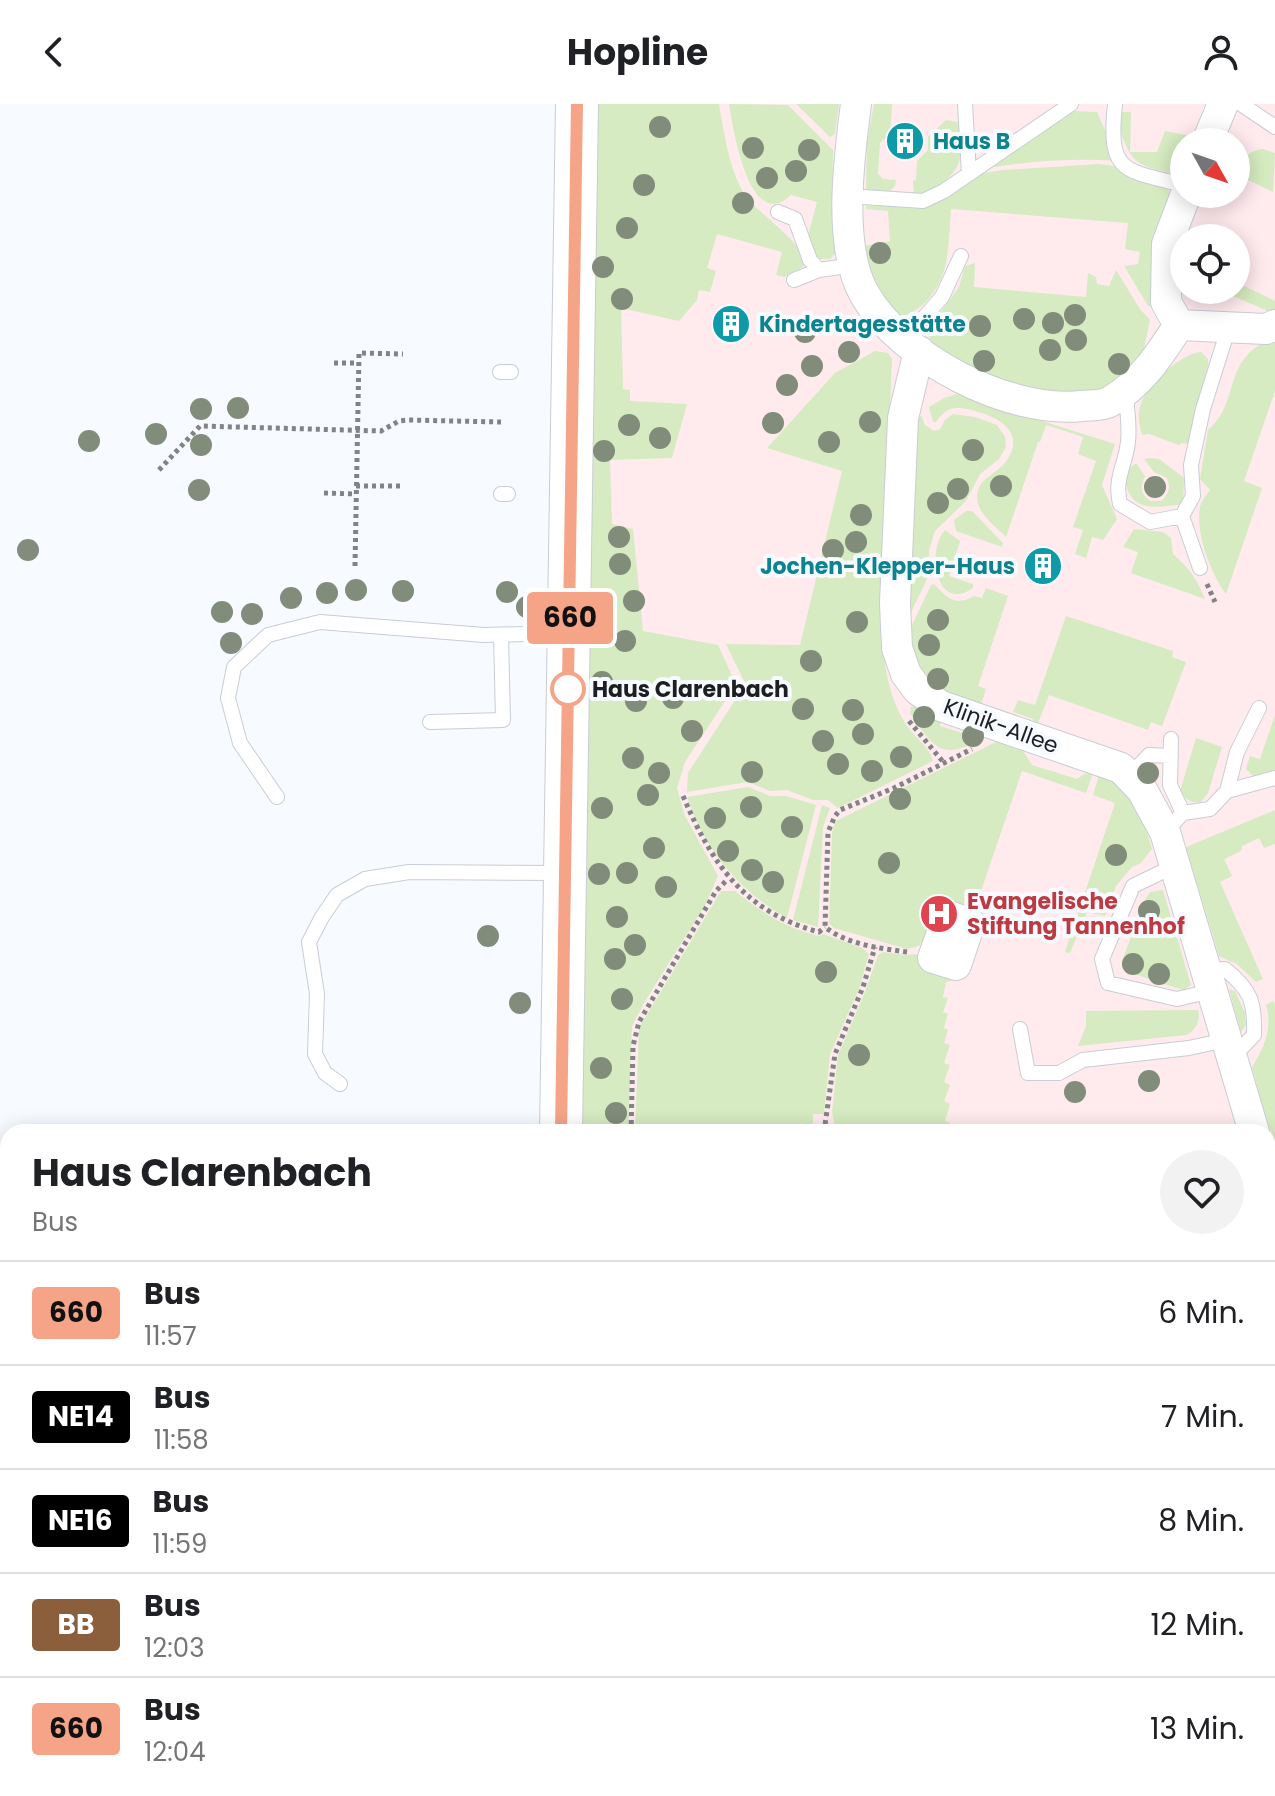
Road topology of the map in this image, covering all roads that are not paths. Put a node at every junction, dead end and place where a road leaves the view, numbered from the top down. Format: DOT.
graph roads {
  1 [pos="577,104"];
  2 [pos="856,104"];
  3 [pos="965,104"];
  4 [pos="1071,104"];
  5 [pos="1115,104"];
  6 [pos="1223,104"];
  7 [pos="1241,104"];
  8 [pos="1275,127"];
  9 [pos="1213,128"];
  10 [pos="969,174"];
  11 [pos="1170,181"];
  12 [pos="849,196"];
  13 [pos="1181,208"];
  14 [pos="778,212"];
  15 [pos="961,256"];
  16 [pos="854,265"];
  17 [pos="819,270"];
  18 [pos="794,280"];
  19 [pos="1179,325"];
  20 [pos="1226,325"];
  21 [pos="1275,325"];
  22 [pos="912,346"];
  23 [pos="1125,390"];
  24 [pos="1182,516"];
  25 [pos="1200,568"];
  26 [pos="570,633"];
  27 [pos="501,635"];
  28 [pos="1259,708"];
  29 [pos="430,722"];
  30 [pos="1171,739"];
  31 [pos="1171,756"];
  32 [pos="1129,776"];
  33 [pos="1275,778"];
  34 [pos="1227,791"];
  35 [pos="277,797"];
  36 [pos="1174,823"];
  37 [pos="1174,866"];
  38 [pos="565,873"];
  39 [pos="1208,981"];
  40 [pos="1020,1029"];
  41 [pos="1229,1049"];
  42 [pos="340,1084"];
  43 [pos="561,1124"];
  44 [pos="1252,1124"];
  1 -- 26 [label="main road"];
  2 -- 12 [label="street"];
  3 -- 10 [label="lane"];
  4 -- 10 [label="lane"];
  5 -- 11 [label="lane"];
  6 -- 9 [label="street"];
  7 -- 8 [label="lane"];
  10 -- 12 [label="lane"];
  12 -- 16 [label="street"];
  13 -- 19 [label="street"];
  14 -- 17 [label="lane"];
  15 -- 22 [label="lane"];
  16 -- 17 [label="lane"];
  16 -- 22 [label="street"];
  17 -- 18 [label="lane"];
  19 -- 20 [label="street"];
  19 -- 23 [label="street"];
  20 -- 21 [label="street"];
  20 -- 24 [label="lane"];
  22 -- 23 [label="street"];
  22 -- 32 [label="street, Klinik-Allee"];
  23 -- 24 [label="lane"];
  24 -- 25 [label="lane"];
  26 -- 27 [label="lane"];
  26 -- 38 [label="main road"];
  27 -- 29 [label="lane"];
  27 -- 35 [label="lane"];
  28 -- 34 [label="lane"];
  30 -- 31 [label="lane"];
  31 -- 32 [label="lane"];
  31 -- 36 [label="lane"];
  32 -- 36 [label="street, Klinik-Allee"];
  33 -- 34 [label="lane"];
  34 -- 36 [label="lane"];
  36 -- 37 [label="street, Klinik-Allee"];
  37 -- 39 [label="street, Klinik-Allee"];
  37 -- 39 [label="lane"];
  38 -- 42 [label="lane"];
  38 -- 43 [label="main road"];
  39 -- 41 [label="street, Klinik-Allee"];
  40 -- 41 [label="lane"];
  41 -- 44 [label="street, Klinik-Allee"];
}
